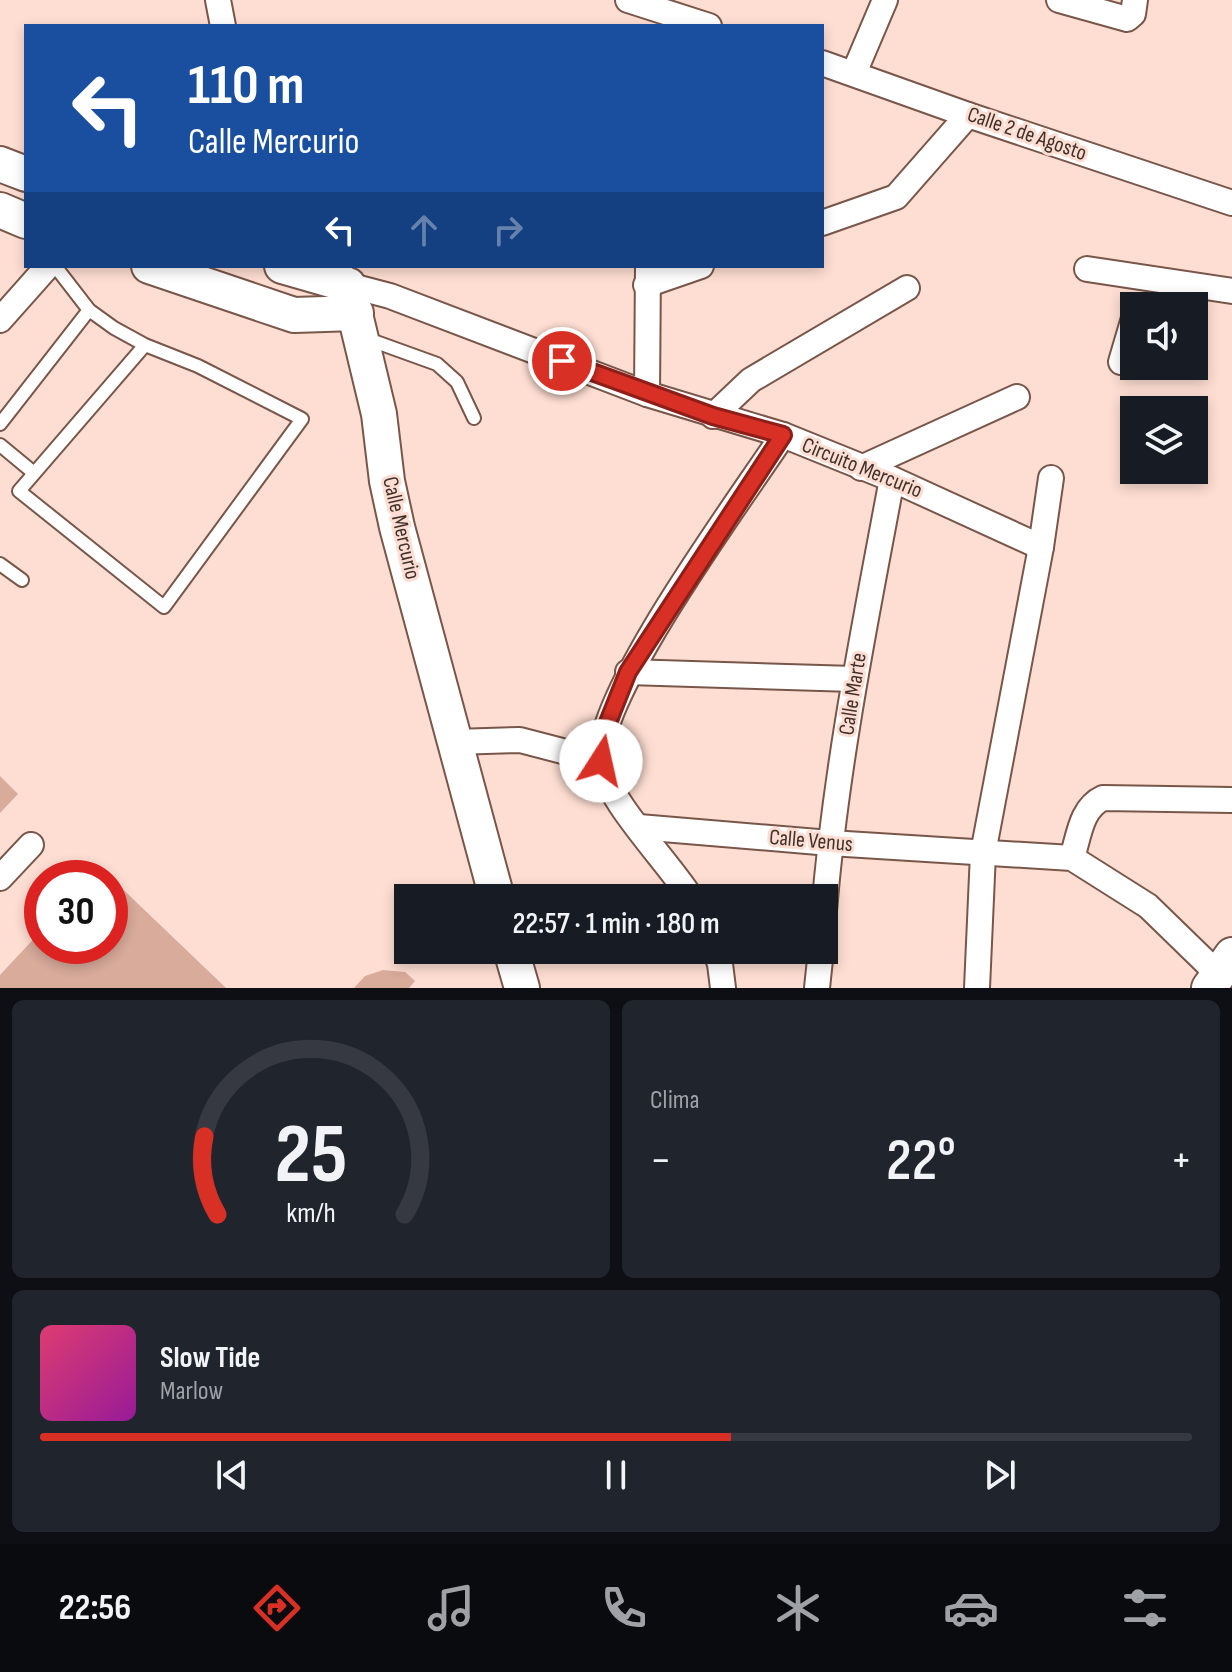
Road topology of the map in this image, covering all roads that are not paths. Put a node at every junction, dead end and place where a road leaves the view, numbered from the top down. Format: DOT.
graph roads {
  1 [pos="218,0"];
  2 [pos="628,0"];
  3 [pos="885,0"];
  4 [pos="1059,0"];
  5 [pos="1134,7"];
  6 [pos="223,24"];
  7 [pos="703,24"];
  8 [pos="824,64"];
  9 [pos="854,73"];
  10 [pos="968,115"];
  11 [pos="0,164"];
  12 [pos="24,173"];
  13 [pos="1232,203"];
  14 [pos="0,210"];
  15 [pos="24,220"];
  16 [pos="824,222"];
  17 [pos="46,268"];
  18 [pos="57,268"];
  19 [pos="155,268"];
  20 [pos="286,268"];
  21 [pos="690,268"];
  22 [pos="1087,269"];
  23 [pos="647,276"];
  24 [pos="1147,278"];
  25 [pos="907,288"];
  26 [pos="1232,291"];
  27 [pos="1142,292"];
  28 [pos="351,300"];
  29 [pos="89,310"];
  30 [pos="0,320"];
  31 [pos="145,345"];
  32 [pos="647,394"];
  33 [pos="1017,397"];
  34 [pos="713,416"];
  35 [pos="474,418"];
  36 [pos="0,424"];
  37 [pos="783,435"];
  38 [pos="0,445"];
  39 [pos="861,468"];
  40 [pos="34,473"];
  41 [pos="1051,478"];
  42 [pos="892,479"];
  43 [pos="1041,547"];
  44 [pos="0,564"];
  45 [pos="22,580"];
  46 [pos="628,672"];
  47 [pos="854,679"];
  48 [pos="454,742"];
  49 [pos="601,761"];
  50 [pos="1232,800"];
  51 [pos="639,827"];
  52 [pos="830,843"];
  53 [pos="31,845"];
  54 [pos="983,853"];
  55 [pos="1072,858"];
  56 [pos="0,878"];
  57 [pos="493,884"];
  58 [pos="681,884"];
  59 [pos="826,884"];
  60 [pos="515,964"];
  61 [pos="720,964"];
  62 [pos="820,964"];
  63 [pos="1220,973"];
  64 [pos="522,988"];
  65 [pos="723,988"];
  66 [pos="817,988"];
  67 [pos="977,988"];
  1 -- 6 [label="street"];
  2 -- 7 [label="street"];
  3 -- 9 [label="street"];
  4 -- 5 [label="street"];
  8 -- 9 [label="street, Calle 2 de Agosto"];
  9 -- 10 [label="street, Calle 2 de Agosto"];
  10 -- 13 [label="street, Calle 2 de Agosto"];
  10 -- 16 [label="street"];
  11 -- 12 [label="street"];
  14 -- 15 [label="street"];
  17 -- 30 [label="street"];
  18 -- 29 [label="lane"];
  19 -- 28 [label="street"];
  20 -- 28 [label="street"];
  21 -- 23 [label="street"];
  22 -- 24 [label="street"];
  23 -- 32 [label="street"];
  24 -- 26 [label="street"];
  24 -- 27 [label="street"];
  25 -- 34 [label="street"];
  28 -- 32 [label="street"];
  28 -- 35 [label="lane"];
  28 -- 48 [label="street, Calle Mercurio"];
  29 -- 31 [label="lane"];
  29 -- 36 [label="lane"];
  31 -- 40 [label="lane"];
  31 -- 40 [label="lane"];
  32 -- 34 [label="street"];
  33 -- 39 [label="street"];
  34 -- 37 [label="street"];
  37 -- 39 [label="street, Circuito Mercurio"];
  37 -- 46 [label="street, Circuito Mercurio"];
  38 -- 40 [label="lane"];
  39 -- 42 [label="street, Circuito Mercurio"];
  41 -- 43 [label="street"];
  42 -- 43 [label="street, Circuito Mercurio"];
  42 -- 47 [label="street, Calle Marte"];
  43 -- 54 [label="street"];
  44 -- 45 [label="lane"];
  46 -- 47 [label="street"];
  46 -- 49 [label="street, Circuito Mercurio"];
  47 -- 52 [label="street, Calle Marte"];
  48 -- 49 [label="street"];
  48 -- 57 [label="street, Calle Mercurio"];
  49 -- 51 [label="street"];
  50 -- 55 [label="street"];
  51 -- 52 [label="street, Calle Venus"];
  51 -- 58 [label="street"];
  52 -- 54 [label="street, Calle Venus"];
  52 -- 59 [label="street, Calle Marte"];
  53 -- 56 [label="street"];
  54 -- 55 [label="street, Calle Venus"];
  54 -- 67 [label="street"];
  55 -- 63 [label="street"];
  60 -- 64 [label="street"];
  61 -- 65 [label="street"];
  62 -- 66 [label="street"];
}
